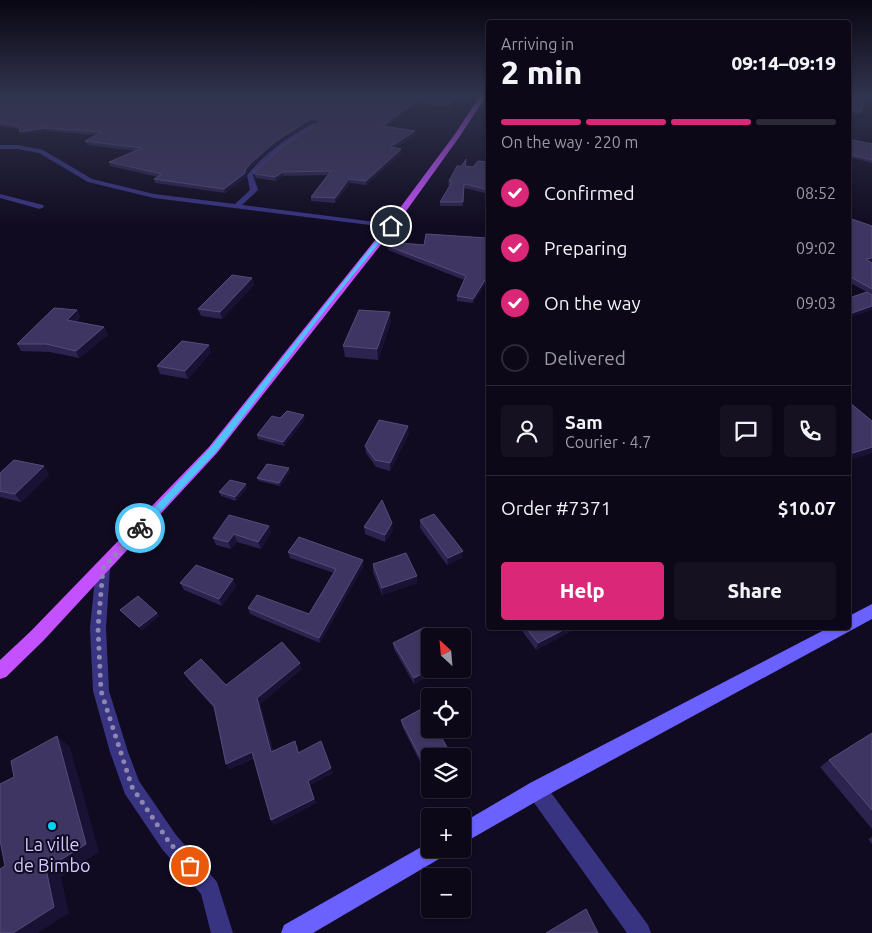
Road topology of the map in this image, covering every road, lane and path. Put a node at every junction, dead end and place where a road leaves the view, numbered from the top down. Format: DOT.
graph roads {
  1 [pos="286,140"];
  2 [pos="455,140"];
  3 [pos="0,147"];
  4 [pos="0,196"];
  5 [pos="237,206"];
  6 [pos="40,207"];
  7 [pos="391,226"];
  8 [pos="103,568"];
  9 [pos="872,611"];
  10 [pos="851,623"];
  11 [pos="838,630"];
  12 [pos="0,671"];
  13 [pos="537,790"];
  14 [pos="471,829"];
  15 [pos="421,858"];
  16 [pos="222,933"];
  17 [pos="292,933"];
  18 [pos="640,933"];
  1 -- 5 [label="street"];
  2 -- 7 [label="main road"];
  3 -- 5 [label="street"];
  4 -- 6 [label="street"];
  5 -- 7 [label="street"];
  7 -- 8 [label="main road"];
  8 -- 12 [label="main road"];
  8 -- 16 [label="street"];
  9 -- 10 [label="street"];
  11 -- 13 [label="street"];
  13 -- 14 [label="street"];
  13 -- 18 [label="street"];
  15 -- 17 [label="street"];
}
